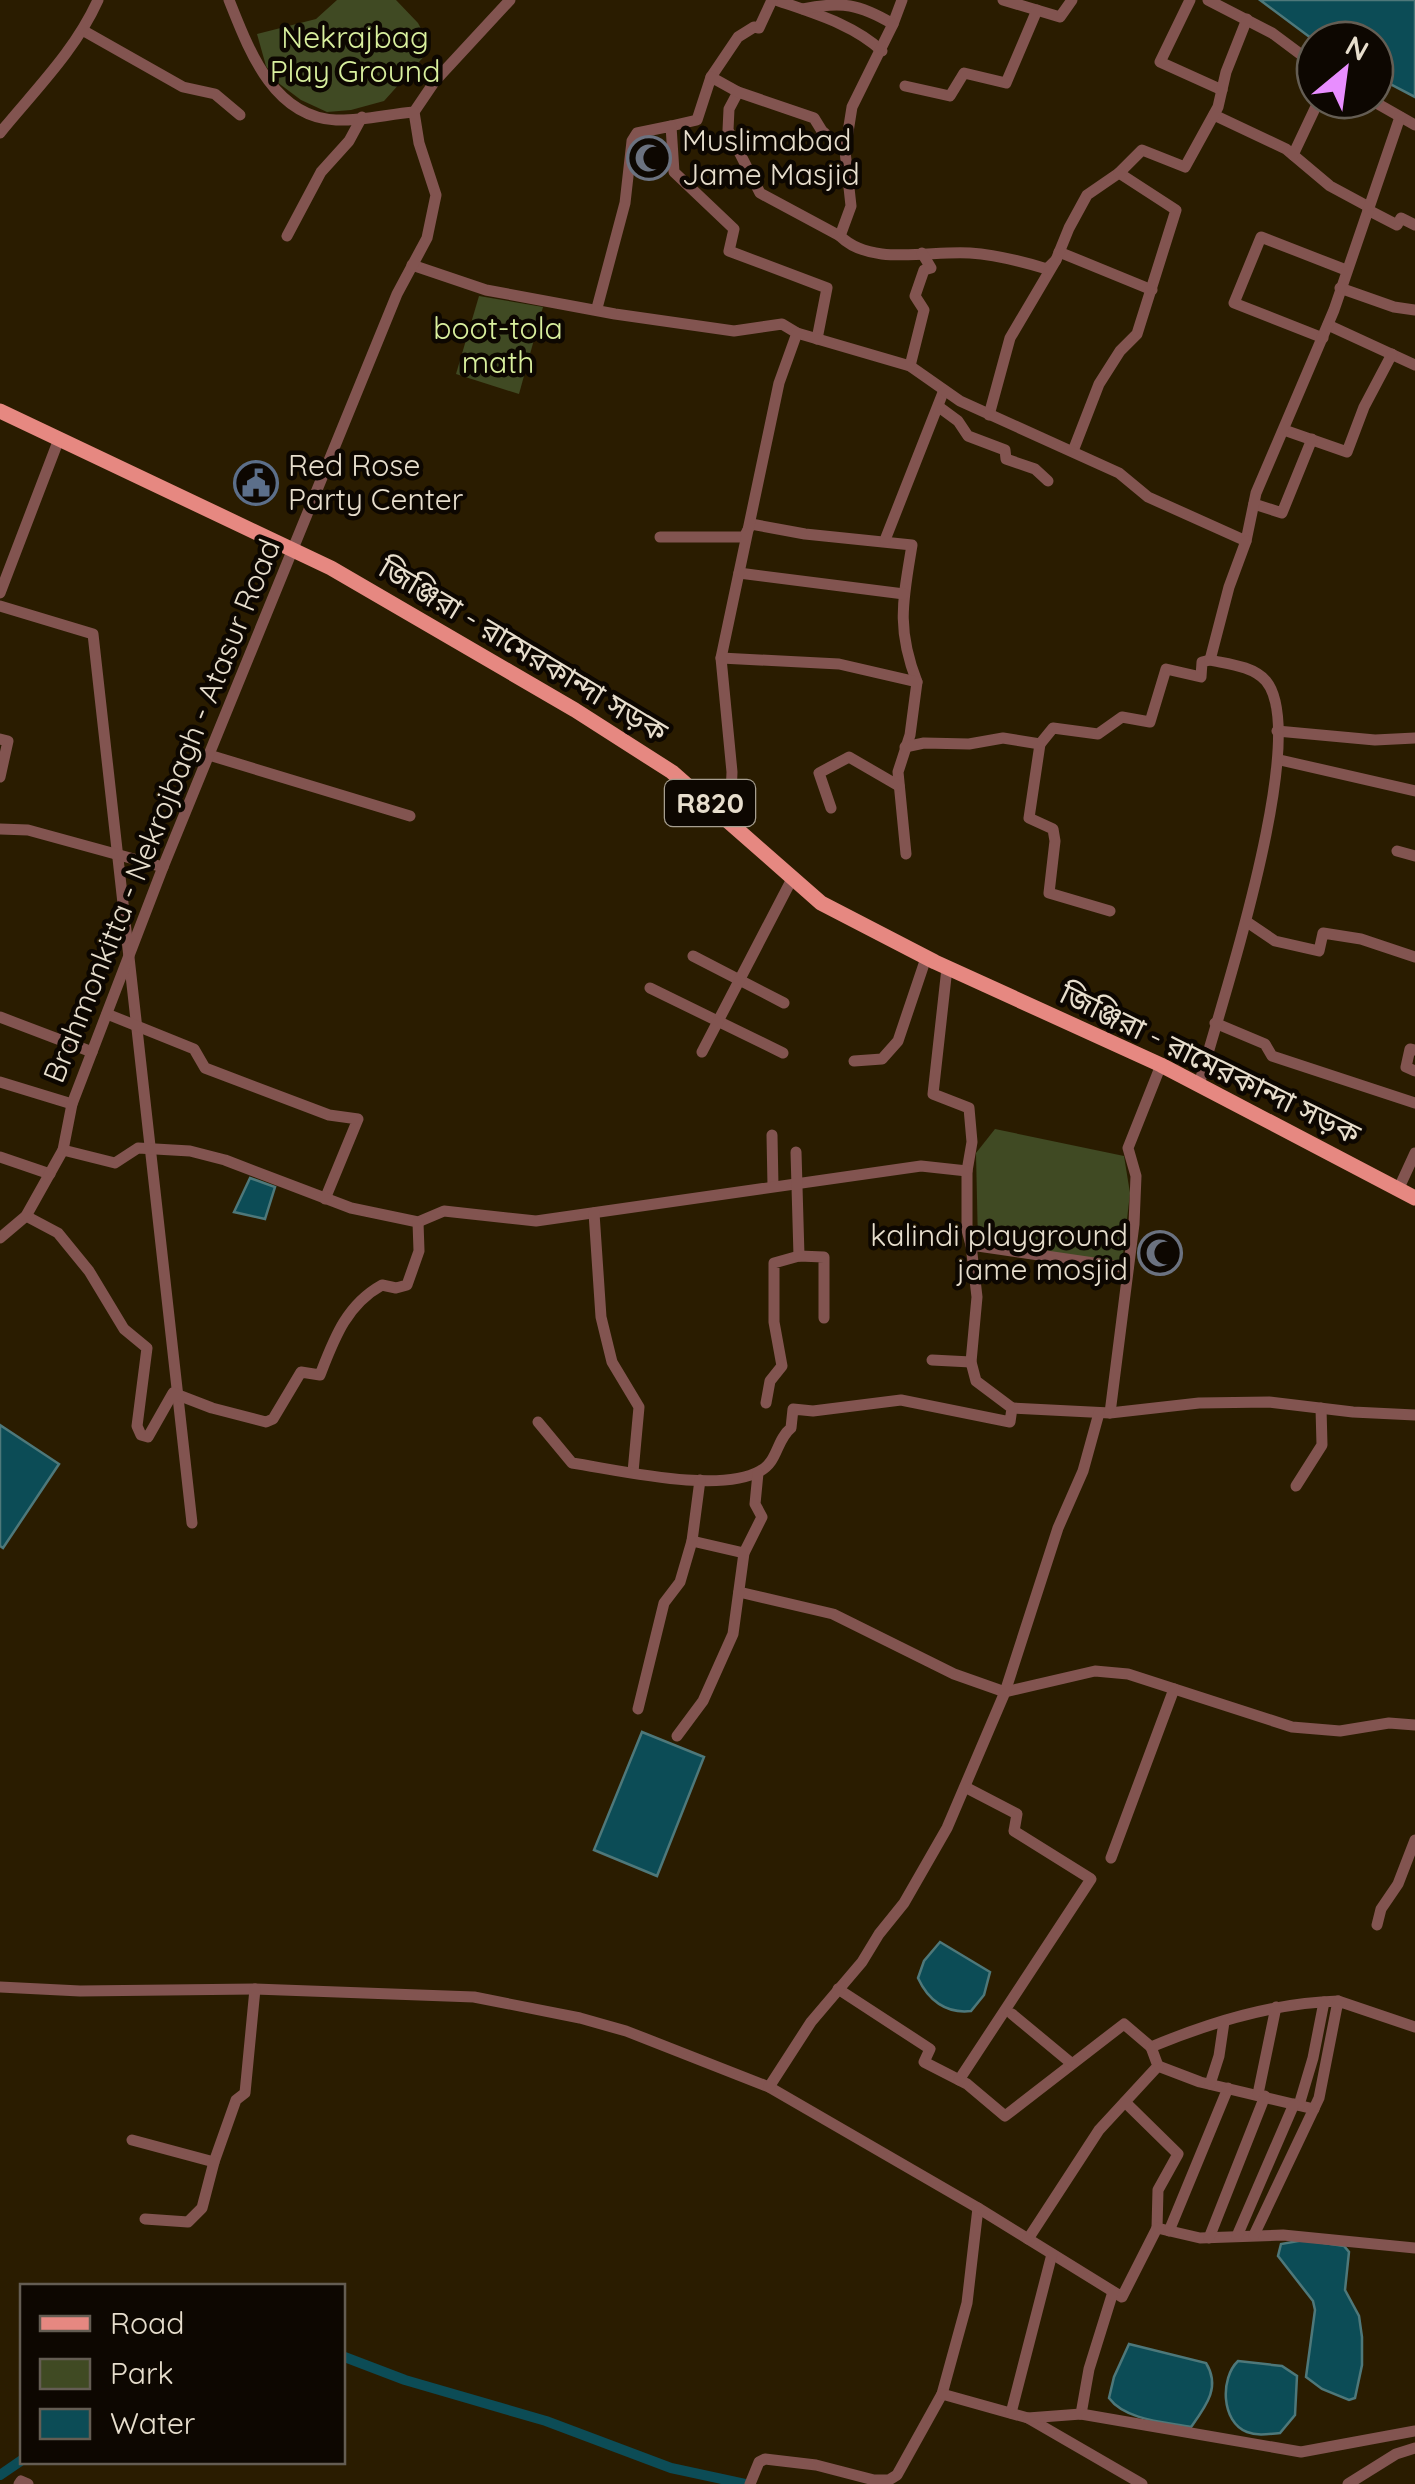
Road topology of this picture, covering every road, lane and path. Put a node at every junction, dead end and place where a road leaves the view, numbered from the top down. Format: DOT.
graph roads {
  1 [pos="98,0"];
  2 [pos="229,0"];
  3 [pos="510,0"];
  4 [pos="774,0"];
  5 [pos="902,0"];
  6 [pos="1002,0"];
  7 [pos="1072,0"];
  8 [pos="1190,0"];
  9 [pos="1208,0"];
  10 [pos="803,10"];
  11 [pos="1037,10"];
  12 [pos="1247,19"];
  13 [pos="894,24"];
  14 [pos="84,31"];
  15 [pos="882,51"];
  16 [pos="1295,51"];
  17 [pos="711,77"];
  18 [pos="905,86"];
  19 [pos="1222,90"];
  20 [pos="738,92"];
  21 [pos="414,112"];
  22 [pos="1395,114"];
  23 [pos="240,115"];
  24 [pos="1214,115"];
  25 [pos="362,117"];
  26 [pos="1400,117"];
  27 [pos="1310,120"];
  28 [pos="671,126"];
  29 [pos="1415,126"];
  30 [pos="0,133"];
  31 [pos="845,151"];
  32 [pos="1293,155"];
  33 [pos="1120,174"];
  34 [pos="1369,208"];
  35 [pos="1415,225"];
  36 [pos="287,236"];
  37 [pos="840,236"];
  38 [pos="922,253"];
  39 [pos="1058,256"];
  40 [pos="412,266"];
  41 [pos="1346,270"];
  42 [pos="1340,288"];
  43 [pos="1152,290"];
  44 [pos="597,308"];
  45 [pos="1415,310"];
  46 [pos="1328,325"];
  47 [pos="796,333"];
  48 [pos="1323,338"];
  49 [pos="817,339"];
  50 [pos="1392,354"];
  51 [pos="1415,364"];
  52 [pos="910,366"];
  53 [pos="944,390"];
  54 [pos="939,407"];
  55 [pos="0,411"];
  56 [pos="989,415"];
  57 [pos="1284,430"];
  58 [pos="59,439"];
  59 [pos="1312,439"];
  60 [pos="1073,450"];
  61 [pos="1048,481"];
  62 [pos="1254,504"];
  63 [pos="660,537"];
  64 [pos="744,537"];
  65 [pos="885,540"];
  66 [pos="1246,541"];
  67 [pos="292,550"];
  68 [pos="740,572"];
  69 [pos="0,593"];
  70 [pos="904,594"];
  71 [pos="0,606"];
  72 [pos="721,658"];
  73 [pos="1210,660"];
  74 [pos="917,682"];
  75 [pos="1277,731"];
  76 [pos="1415,738"];
  77 [pos="0,739"];
  78 [pos="1040,744"];
  79 [pos="905,747"];
  80 [pos="209,755"];
  81 [pos="1280,760"];
  82 [pos="0,777"];
  83 [pos="900,786"];
  84 [pos="1415,791"];
  85 [pos="831,808"];
  86 [pos="410,816"];
  87 [pos="730,820"];
  88 [pos="0,829"];
  89 [pos="1397,851"];
  90 [pos="906,854"];
  91 [pos="1415,856"];
  92 [pos="162,868"];
  93 [pos="793,877"];
  94 [pos="1110,911"];
  95 [pos="1248,922"];
  96 [pos="693,956"];
  97 [pos="1415,957"];
  98 [pos="926,958"];
  99 [pos="948,968"];
  100 [pos="739,980"];
  101 [pos="650,988"];
  102 [pos="784,1003"];
  103 [pos="107,1014"];
  104 [pos="0,1016"];
  105 [pos="718,1020"];
  106 [pos="1215,1023"];
  107 [pos="1415,1050"];
  108 [pos="92,1052"];
  109 [pos="702,1052"];
  110 [pos="783,1053"];
  111 [pos="854,1061"];
  112 [pos="1162,1066"];
  113 [pos="1415,1071"];
  114 [pos="0,1082"];
  115 [pos="1199,1086"];
  116 [pos="1415,1091"];
  117 [pos="72,1104"];
  118 [pos="1415,1104"];
  119 [pos="772,1135"];
  120 [pos="63,1150"];
  121 [pos="796,1152"];
  122 [pos="1415,1154"];
  123 [pos="0,1156"];
  124 [pos="967,1170"];
  125 [pos="50,1174"];
  126 [pos="798,1183"];
  127 [pos="773,1186"];
  128 [pos="1398,1190"];
  129 [pos="1415,1198"];
  130 [pos="325,1199"];
  131 [pos="594,1213"];
  132 [pos="26,1216"];
  133 [pos="418,1222"];
  134 [pos="0,1238"];
  135 [pos="971,1245"];
  136 [pos="799,1256"];
  137 [pos="1128,1268"];
  138 [pos="824,1318"];
  139 [pos="932,1360"];
  140 [pos="971,1362"];
  141 [pos="766,1404"];
  142 [pos="1012,1408"];
  143 [pos="1321,1408"];
  144 [pos="1104,1413"];
  145 [pos="1415,1415"];
  146 [pos="538,1422"];
  147 [pos="633,1472"];
  148 [pos="758,1473"];
  149 [pos="700,1480"];
  150 [pos="1296,1486"];
  151 [pos="192,1523"];
  152 [pos="692,1541"];
  153 [pos="744,1554"];
  154 [pos="738,1592"];
  155 [pos="1174,1689"];
  156 [pos="1005,1692"];
  157 [pos="638,1709"];
  158 [pos="1415,1726"];
  159 [pos="677,1736"];
  160 [pos="966,1787"];
  161 [pos="1415,1840"];
  162 [pos="1111,1858"];
  163 [pos="1376,1925"];
  164 [pos="0,1986"];
  165 [pos="255,1989"];
  166 [pos="838,1989"];
  167 [pos="1338,2001"];
  168 [pos="1324,2002"];
  169 [pos="1276,2007"];
  170 [pos="1012,2014"];
  171 [pos="1224,2022"];
  172 [pos="1415,2027"];
  173 [pos="1152,2047"];
  174 [pos="1071,2063"];
  175 [pos="1158,2066"];
  176 [pos="959,2080"];
  177 [pos="1210,2084"];
  178 [pos="769,2087"];
  179 [pos="1228,2088"];
  180 [pos="1262,2095"];
  181 [pos="1125,2102"];
  182 [pos="1296,2104"];
  183 [pos="1314,2109"];
  184 [pos="132,2140"];
  185 [pos="214,2162"];
  186 [pos="978,2208"];
  187 [pos="145,2219"];
  188 [pos="1163,2230"];
  189 [pos="1254,2235"];
  190 [pos="1237,2236"];
  191 [pos="1210,2238"];
  192 [pos="1028,2239"];
  193 [pos="1415,2248"];
  194 [pos="1052,2254"];
  195 [pos="1113,2292"];
  196 [pos="942,2394"];
  197 [pos="1011,2413"];
  198 [pos="1081,2414"];
  199 [pos="1028,2418"];
  200 [pos="1415,2431"];
  201 [pos="1415,2448"];
  202 [pos="19,2484"];
  203 [pos="28,2484"];
  204 [pos="750,2484"];
  205 [pos="1142,2484"];
  206 [pos="1348,2484"];
  1 -- 14 [label="street"];
  2 -- 25 [label="street"];
  3 -- 21 [label="street"];
  4 -- 10 [label="street"];
  4 -- 17 [label="street"];
  5 -- 13 [label="street"];
  6 -- 11 [label="street"];
  7 -- 11 [label="street"];
  8 -- 19 [label="street"];
  9 -- 12 [label="street"];
  10 -- 13 [label="street"];
  10 -- 15 [label="street"];
  11 -- 18 [label="street"];
  12 -- 16 [label="street"];
  12 -- 19 [label="street"];
  13 -- 15 [label="street"];
  14 -- 23 [label="street"];
  14 -- 30 [label="street"];
  15 -- 31 [label="street"];
  17 -- 20 [label="street"];
  17 -- 28 [label="street"];
  19 -- 24 [label="street"];
  20 -- 31 [label="street"];
  20 -- 37 [label="street"];
  21 -- 25 [label="street"];
  21 -- 40 [label="street, Brahmonkitta - Nekrojbagh - Atasur Road"];
  22 -- 26 [label="street"];
  24 -- 32 [label="street"];
  24 -- 33 [label="street"];
  25 -- 36 [label="street"];
  26 -- 29 [label="street"];
  26 -- 34 [label="street"];
  27 -- 32 [label="street"];
  28 -- 44 [label="street"];
  28 -- 49 [label="street"];
  31 -- 37 [label="street"];
  32 -- 34 [label="street"];
  33 -- 39 [label="street"];
  33 -- 43 [label="street"];
  34 -- 35 [label="street"];
  34 -- 41 [label="street"];
  37 -- 38 [label="street"];
  38 -- 39 [label="street"];
  38 -- 52 [label="street"];
  39 -- 43 [label="street"];
  39 -- 56 [label="street"];
  40 -- 44 [label="street"];
  40 -- 67 [label="street, Brahmonkitta - Nekrojbagh - Atasur Road"];
  41 -- 42 [label="street"];
  41 -- 48 [label="street"];
  42 -- 45 [label="street"];
  42 -- 46 [label="street"];
  43 -- 60 [label="street"];
  44 -- 47 [label="street"];
  46 -- 48 [label="street"];
  46 -- 50 [label="street"];
  47 -- 49 [label="street"];
  47 -- 64 [label="street"];
  48 -- 57 [label="street"];
  49 -- 52 [label="street"];
  50 -- 51 [label="street"];
  50 -- 59 [label="street"];
  52 -- 53 [label="street"];
  53 -- 54 [label="street"];
  53 -- 56 [label="street"];
  54 -- 61 [label="street"];
  54 -- 65 [label="street"];
  55 -- 58 [label="main road, জিঞ্জিরা - রামেরকান্দা সড়ক / R820"];
  56 -- 60 [label="street"];
  57 -- 59 [label="street"];
  57 -- 62 [label="street"];
  58 -- 67 [label="main road, জিঞ্জিরা - রামেরকান্দা সড়ক / R820"];
  58 -- 69 [label="street"];
  59 -- 62 [label="street"];
  60 -- 66 [label="street"];
  62 -- 66 [label="street"];
  63 -- 64 [label="street"];
  64 -- 65 [label="street"];
  64 -- 68 [label="street"];
  65 -- 70 [label="street"];
  66 -- 73 [label="street"];
  67 -- 80 [label="street, Brahmonkitta - Nekrojbagh - Atasur Road"];
  67 -- 87 [label="main road, জিঞ্জিরা - রামেরকান্দা সড়ক / R820"];
  68 -- 70 [label="street"];
  68 -- 72 [label="street"];
  70 -- 74 [label="street"];
  71 -- 151 [label="street"];
  72 -- 74 [label="street"];
  72 -- 87 [label="street"];
  73 -- 75 [label="street"];
  73 -- 78 [label="street"];
  74 -- 79 [label="street"];
  75 -- 76 [label="street"];
  75 -- 95 [label="street"];
  77 -- 82 [label="street"];
  78 -- 79 [label="street"];
  78 -- 94 [label="street"];
  79 -- 83 [label="street"];
  80 -- 86 [label="street"];
  80 -- 92 [label="street, Brahmonkitta - Nekrojbagh - Atasur Road"];
  81 -- 84 [label="street"];
  83 -- 85 [label="street"];
  83 -- 90 [label="street"];
  87 -- 93 [label="main road, জিঞ্জিরা - রামেরকান্দা সড়ক / R820"];
  88 -- 92 [label="street"];
  89 -- 91 [label="street"];
  92 -- 103 [label="street, Brahmonkitta - Nekrojbagh - Atasur Road"];
  93 -- 98 [label="main road, জিঞ্জিরা - রামেরকান্দা সড়ক / R820"];
  93 -- 100 [label="street"];
  95 -- 97 [label="street"];
  95 -- 106 [label="street"];
  96 -- 100 [label="street"];
  98 -- 99 [label="main road, জিঞ্জিরা - রামেরকান্দা সড়ক / R820"];
  98 -- 111 [label="street"];
  99 -- 112 [label="main road, জিঞ্জিরা - রামেরকান্দা সড়ক / R820"];
  99 -- 124 [label="street"];
  100 -- 102 [label="street"];
  100 -- 105 [label="street"];
  101 -- 105 [label="street"];
  103 -- 108 [label="street, Brahmonkitta - Nekrojbagh - Atasur Road"];
  103 -- 130 [label="street"];
  104 -- 108 [label="street"];
  105 -- 109 [label="street"];
  105 -- 110 [label="street"];
  106 -- 115 [label="street"];
  106 -- 118 [label="street"];
  107 -- 113 [label="street"];
  108 -- 117 [label="street, Brahmonkitta - Nekrojbagh - Atasur Road"];
  112 -- 115 [label="main road, জিঞ্জিরা - রামেরকান্দা সড়ক / R820"];
  112 -- 137 [label="street"];
  114 -- 117 [label="street"];
  115 -- 128 [label="main road, জিঞ্জিরা - রামেরকান্দা সড়ক / R820"];
  116 -- 118 [label="street"];
  117 -- 120 [label="street, Brahmonkitta - Nekrojbagh - Atasur Road"];
  119 -- 127 [label="street"];
  120 -- 125 [label="street, Brahmonkitta - Nekrojbagh - Atasur Road"];
  120 -- 130 [label="street"];
  121 -- 126 [label="street"];
  122 -- 128 [label="street"];
  123 -- 125 [label="street"];
  124 -- 126 [label="street"];
  124 -- 135 [label="street"];
  125 -- 132 [label="street, Brahmonkitta - Nekrojbagh - Atasur Road"];
  126 -- 127 [label="street"];
  126 -- 136 [label="street"];
  127 -- 131 [label="street"];
  128 -- 129 [label="main road, জিঞ্জিরা - রামেরকান্দা সড়ক / R820"];
  130 -- 133 [label="street"];
  131 -- 133 [label="street"];
  131 -- 147 [label="street"];
  132 -- 133 [label="street"];
  132 -- 134 [label="street, Brahmonkitta - Nekrojbagh - Atasur Road"];
  135 -- 137 [label="street"];
  135 -- 140 [label="street"];
  136 -- 138 [label="street"];
  136 -- 141 [label="street"];
  137 -- 144 [label="street"];
  139 -- 140 [label="street"];
  140 -- 142 [label="street"];
  142 -- 144 [label="street"];
  142 -- 148 [label="street"];
  143 -- 144 [label="street"];
  143 -- 145 [label="street"];
  143 -- 150 [label="street"];
  144 -- 156 [label="street"];
  146 -- 147 [label="street"];
  147 -- 149 [label="street"];
  148 -- 149 [label="street"];
  148 -- 153 [label="street"];
  149 -- 152 [label="street"];
  152 -- 153 [label="street"];
  152 -- 157 [label="street"];
  153 -- 154 [label="street"];
  154 -- 156 [label="street"];
  154 -- 159 [label="street"];
  155 -- 156 [label="street"];
  155 -- 158 [label="street"];
  155 -- 162 [label="street"];
  156 -- 160 [label="street"];
  160 -- 166 [label="street"];
  160 -- 176 [label="street"];
  161 -- 163 [label="street"];
  164 -- 165 [label="street"];
  165 -- 178 [label="street"];
  165 -- 185 [label="street"];
  166 -- 176 [label="street"];
  166 -- 178 [label="street"];
  167 -- 168 [label="street"];
  167 -- 172 [label="street"];
  167 -- 183 [label="street"];
  168 -- 169 [label="street"];
  168 -- 182 [label="street"];
  169 -- 171 [label="street"];
  169 -- 180 [label="street"];
  170 -- 174 [label="street"];
  171 -- 173 [label="street"];
  171 -- 177 [label="street"];
  173 -- 174 [label="street"];
  173 -- 175 [label="street"];
  174 -- 176 [label="street"];
  175 -- 177 [label="street"];
  175 -- 181 [label="street"];
  177 -- 179 [label="street"];
  178 -- 186 [label="street"];
  179 -- 180 [label="street"];
  179 -- 188 [label="street"];
  180 -- 182 [label="street"];
  180 -- 191 [label="street"];
  181 -- 188 [label="street"];
  181 -- 192 [label="street"];
  182 -- 183 [label="street"];
  182 -- 190 [label="street"];
  183 -- 189 [label="street"];
  184 -- 185 [label="street"];
  185 -- 187 [label="street"];
  186 -- 192 [label="street"];
  186 -- 196 [label="street"];
  188 -- 191 [label="street"];
  188 -- 195 [label="street"];
  189 -- 190 [label="street"];
  189 -- 193 [label="street"];
  190 -- 191 [label="street"];
  192 -- 194 [label="street"];
  194 -- 195 [label="street"];
  194 -- 197 [label="street"];
  195 -- 198 [label="street"];
  196 -- 197 [label="street"];
  196 -- 204 [label="street"];
  197 -- 199 [label="street"];
  198 -- 199 [label="street"];
  198 -- 200 [label="street"];
  199 -- 205 [label="street"];
  201 -- 206 [label="street"];
  202 -- 203 [label="street"];
}
